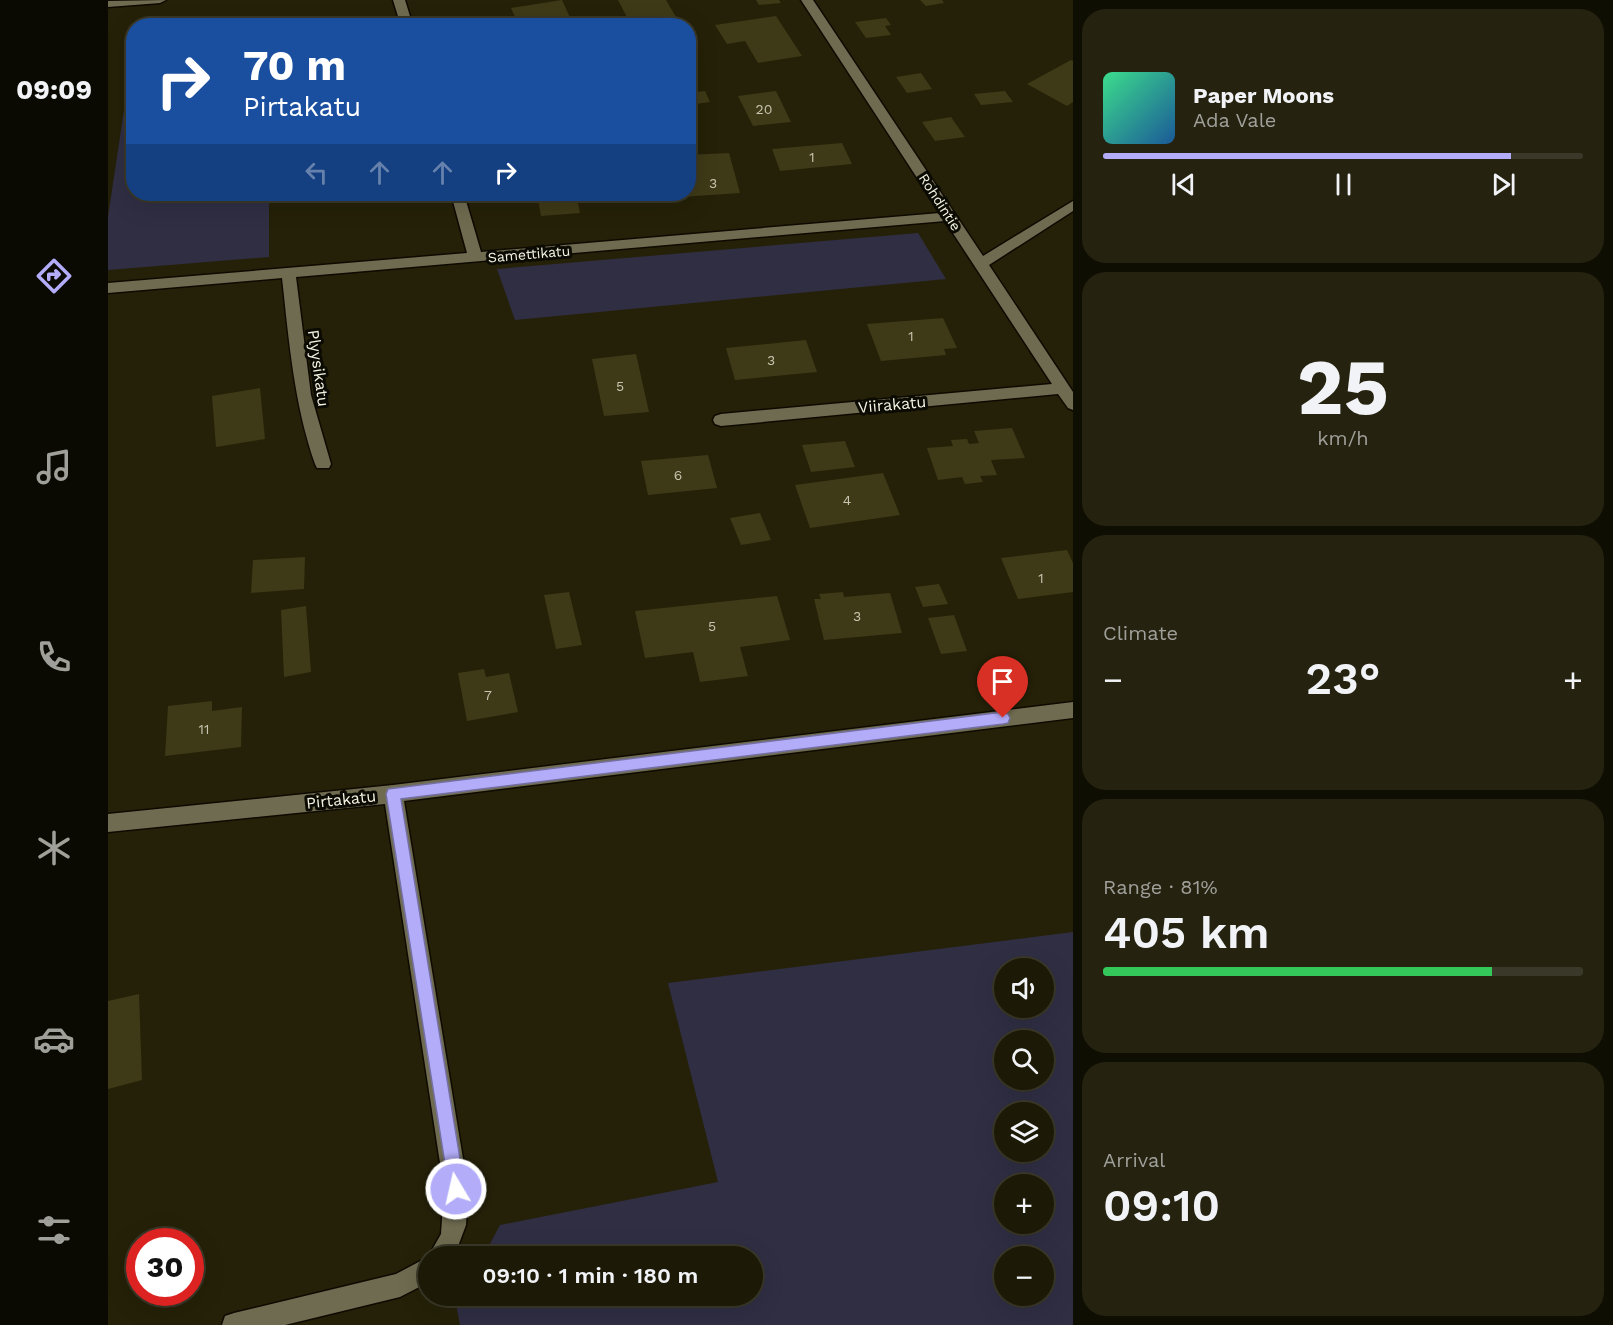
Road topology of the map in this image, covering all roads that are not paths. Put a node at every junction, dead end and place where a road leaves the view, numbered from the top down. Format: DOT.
graph roads {
  1 [pos="160,0"];
  2 [pos="399,0"];
  3 [pos="807,0"];
  4 [pos="108,4"];
  5 [pos="405,18"];
  6 [pos="459,201"];
  7 [pos="1073,205"];
  8 [pos="950,216"];
  9 [pos="476,258"];
  10 [pos="981,264"];
  11 [pos="289,274"];
  12 [pos="108,288"];
  13 [pos="1063,388"];
  14 [pos="1073,404"];
  15 [pos="721,420"];
  16 [pos="323,464"];
  17 [pos="1073,710"];
  18 [pos="393,794"];
  19 [pos="108,824"];
  20 [pos="448,1246"];
  21 [pos="418,1275"];
  22 [pos="234,1325"];
  1 -- 4 [label="street"];
  2 -- 5 [label="street"];
  3 -- 8 [label="street, Rohdintie"];
  6 -- 9 [label="street"];
  7 -- 10 [label="street"];
  8 -- 9 [label="street, Samettikatu"];
  8 -- 10 [label="street, Rohdintie"];
  9 -- 11 [label="street, Samettikatu"];
  10 -- 13 [label="street, Rohdintie"];
  11 -- 12 [label="street, Samettikatu"];
  11 -- 16 [label="street, Plyysikatu"];
  13 -- 14 [label="street, Rohdintie"];
  13 -- 15 [label="street, Viirakatu"];
  17 -- 18 [label="street, Pirtakatu"];
  18 -- 19 [label="street, Pirtakatu"];
  18 -- 20 [label="street"];
  21 -- 22 [label="street"];
}
